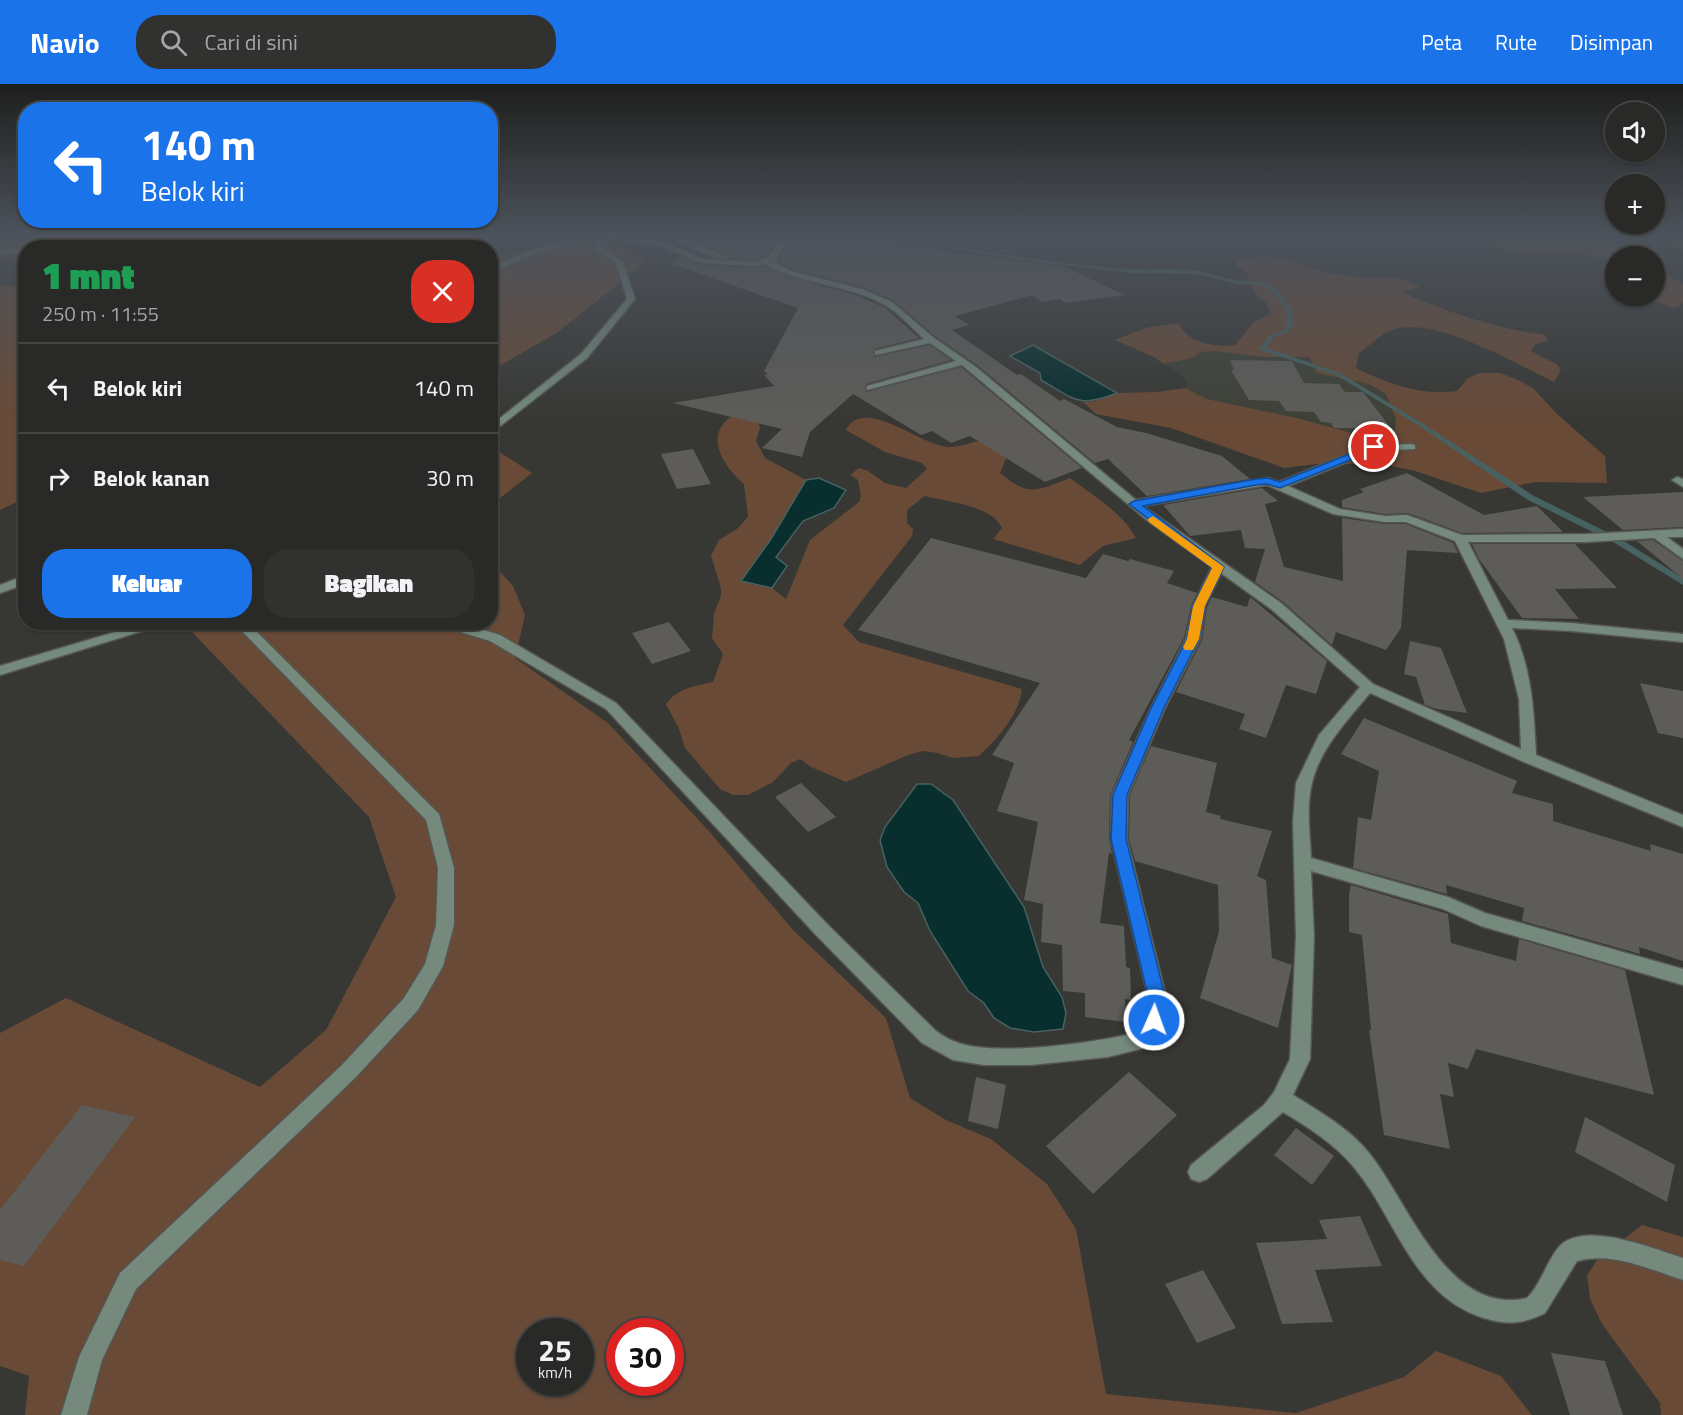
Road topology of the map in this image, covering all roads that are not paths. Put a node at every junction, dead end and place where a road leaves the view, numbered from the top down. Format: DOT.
graph roads {
  1 [pos="630,296"];
  2 [pos="871,296"];
  3 [pos="931,340"];
  4 [pos="878,353"];
  5 [pos="964,362"];
  6 [pos="870,388"];
  7 [pos="498,425"];
  8 [pos="1410,447"];
  9 [pos="1280,485"];
  10 [pos="1134,504"];
  11 [pos="1683,533"];
  12 [pos="1657,534"];
  13 [pos="1460,539"];
  14 [pos="1683,555"];
  15 [pos="1218,567"];
  16 [pos="18,582"];
  17 [pos="0,589"];
  18 [pos="1504,624"];
  19 [pos="138,630"];
  20 [pos="247,630"];
  21 [pos="469,630"];
  22 [pos="1683,638"];
  23 [pos="0,671"];
  24 [pos="1368,687"];
  25 [pos="1528,758"];
  26 [pos="1683,821"];
  27 [pos="1302,862"];
  28 [pos="1683,977"];
  29 [pos="1281,1099"];
  30 [pos="1199,1172"];
  31 [pos="1683,1269"];
  32 [pos="74,1415"];
  1 -- 7 [label="street"];
  2 -- 3 [label="street"];
  3 -- 4 [label="street"];
  3 -- 5 [label="street"];
  5 -- 6 [label="street"];
  5 -- 10 [label="street"];
  8 -- 9 [label="street"];
  9 -- 10 [label="street"];
  9 -- 13 [label="street"];
  10 -- 15 [label="street"];
  11 -- 12 [label="street"];
  12 -- 13 [label="street"];
  12 -- 14 [label="street"];
  13 -- 18 [label="street"];
  15 -- 21 [label="street"];
  15 -- 24 [label="street"];
  16 -- 17 [label="street"];
  18 -- 22 [label="street"];
  18 -- 25 [label="street"];
  19 -- 23 [label="street"];
  20 -- 32 [label="street"];
  24 -- 25 [label="street"];
  24 -- 27 [label="street"];
  25 -- 26 [label="street"];
  27 -- 28 [label="street"];
  27 -- 29 [label="street"];
  29 -- 30 [label="street"];
  29 -- 31 [label="street"];
}
